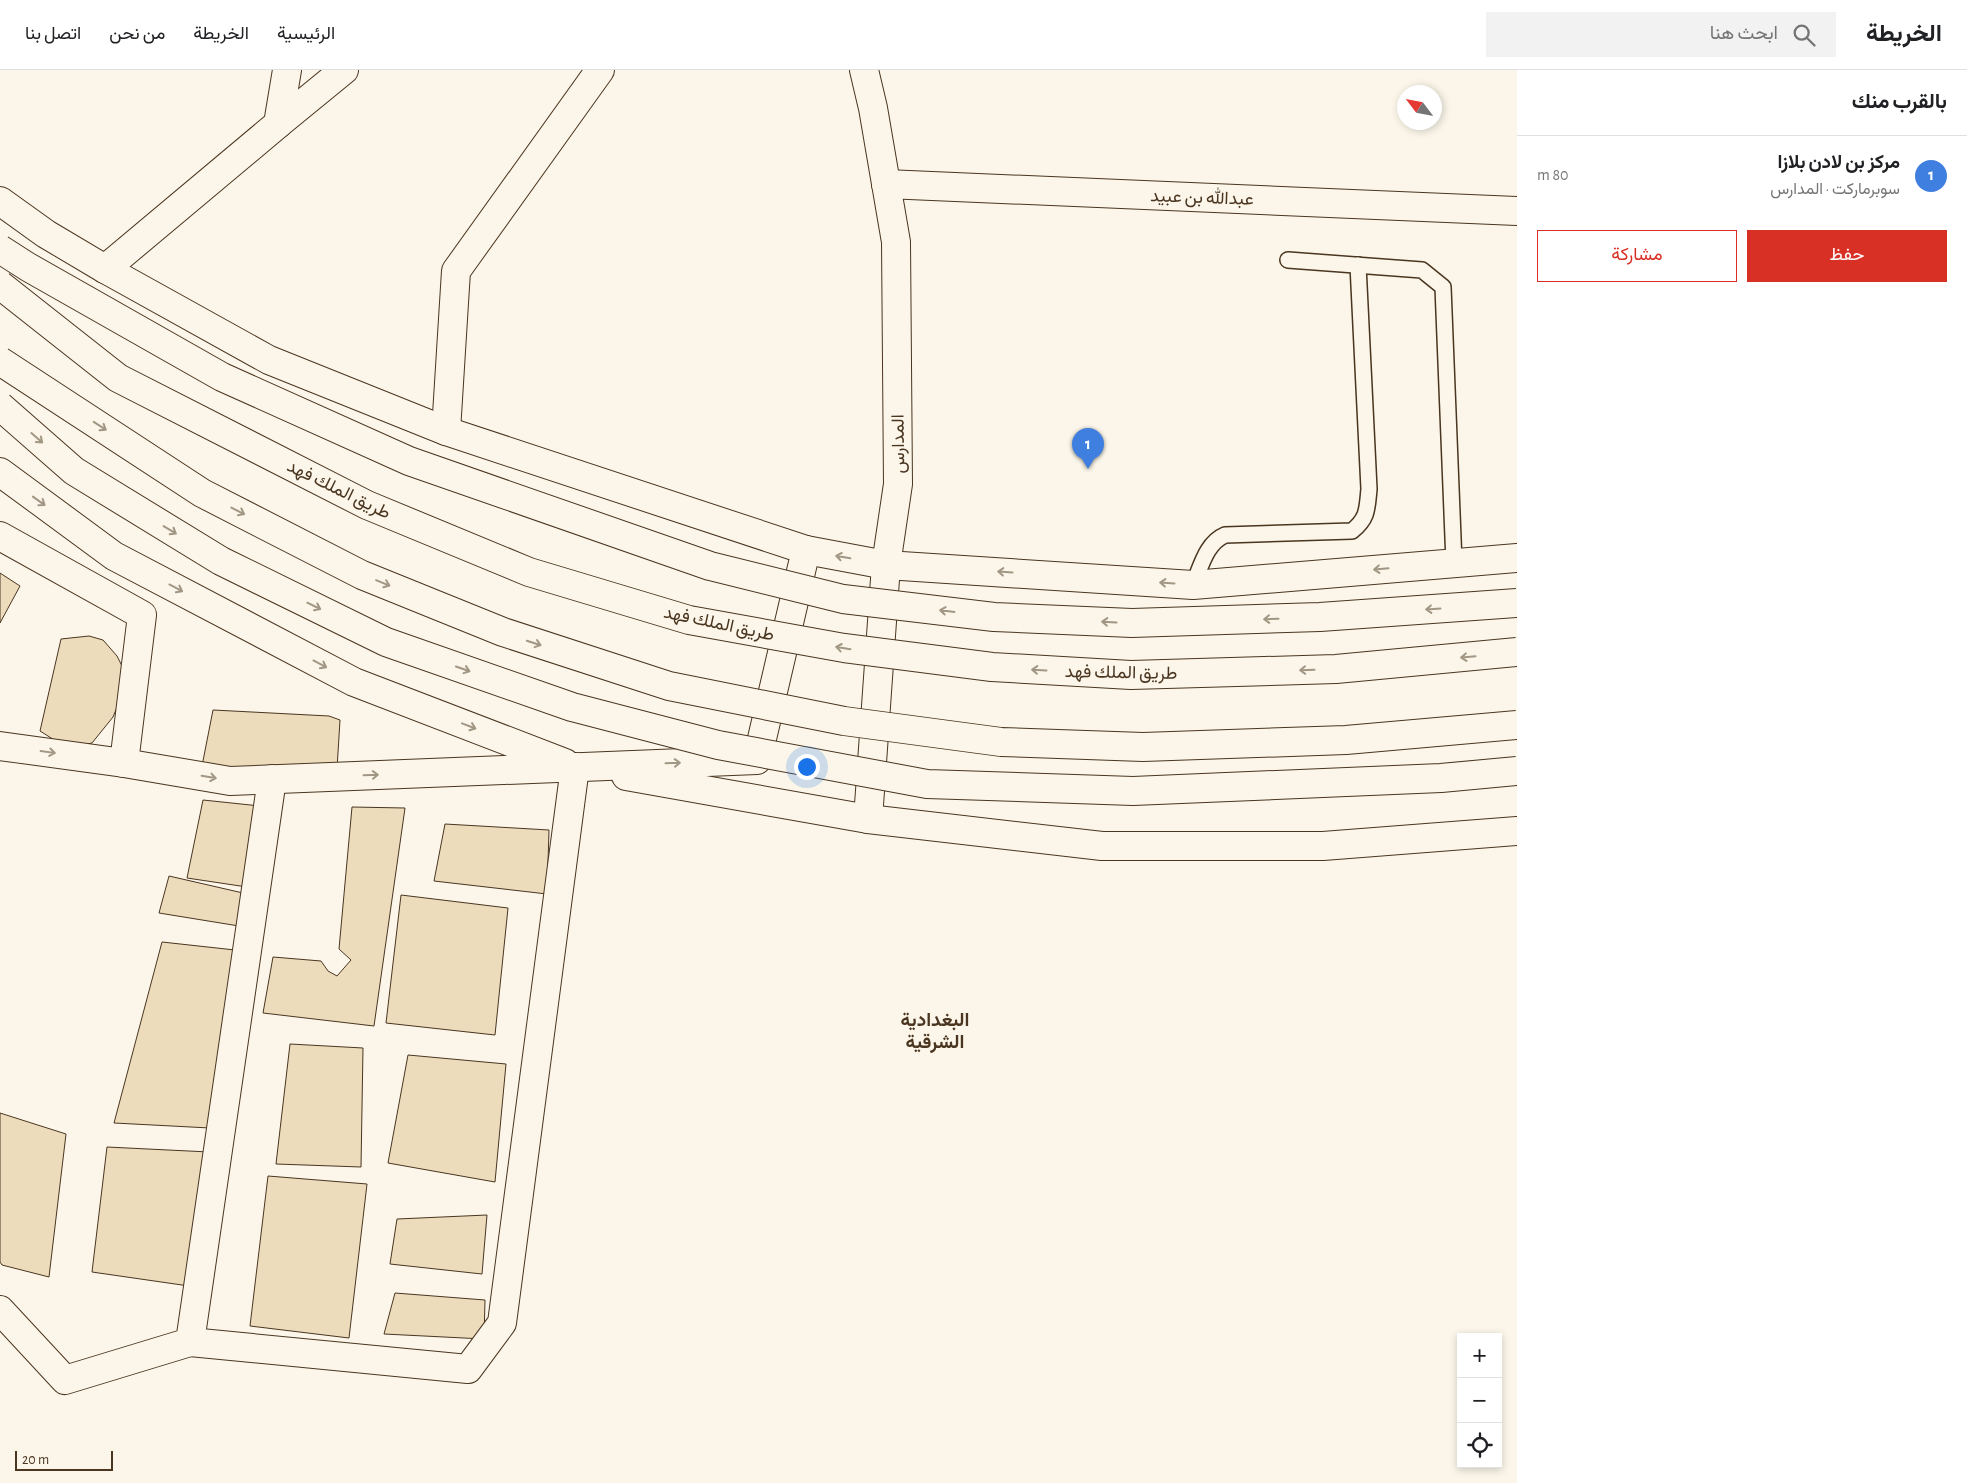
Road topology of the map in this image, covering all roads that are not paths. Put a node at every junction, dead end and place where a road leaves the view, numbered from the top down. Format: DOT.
graph roads {
  1 [pos="287,70"];
  2 [pos="344,70"];
  3 [pos="600,70"];
  4 [pos="864,70"];
  5 [pos="278,124"];
  6 [pos="886,184"];
  7 [pos="0,201"];
  8 [pos="1517,211"];
  9 [pos="0,249"];
  10 [pos="1288,260"];
  11 [pos="1358,265"];
  12 [pos="105,269"];
  13 [pos="0,285"];
  14 [pos="0,361"];
  15 [pos="0,406"];
  16 [pos="446,431"];
  17 [pos="0,472"];
  18 [pos="0,536"];
  19 [pos="806,550"];
  20 [pos="1517,558"];
  21 [pos="1454,563"];
  22 [pos="886,564"];
  23 [pos="1193,584"];
  24 [pos="1517,603"];
  25 [pos="1517,652"];
  26 [pos="1517,725"];
  27 [pos="0,746"];
  28 [pos="124,763"];
  29 [pos="575,767"];
  30 [pos="1517,771"];
  31 [pos="272,779"];
  32 [pos="868,819"];
  33 [pos="1517,831"];
  34 [pos="0,1310"];
  35 [pos="190,1342"];
  1 -- 5 [label="main road"];
  2 -- 5 [label="main road"];
  3 -- 16 [label="main road"];
  4 -- 6 [label="main road, المدارس"];
  5 -- 12 [label="main road"];
  6 -- 8 [label="main road, عبدالله بن عبيد"];
  6 -- 22 [label="main road, المدارس"];
  7 -- 12 [label="main road"];
  24 -- 9 [label="main road, one-way, bridge"];
  10 -- 11 [label="lane"];
  11 -- 21 [label="lane"];
  11 -- 23 [label="lane"];
  12 -- 16 [label="main road"];
  25 -- 13 [label="main road, طريق الملك فهد, one-way, bridge"];
  14 -- 26 [label="main road, one-way, bridge"];
  15 -- 30 [label="main road, one-way, bridge"];
  16 -- 19 [label="main road"];
  17 -- 29 [label="main road, one-way"];
  18 -- 28 [label="main road"];
  22 -- 19 [label="main road, one-way"];
  29 -- 19 [label="main road, one-way"];
  20 -- 21 [label="main road"];
  21 -- 23 [label="main road, one-way"];
  23 -- 22 [label="main road, one-way"];
  22 -- 32 [label="main road, المدارس"];
  27 -- 28 [label="main road, one-way"];
  28 -- 31 [label="main road, one-way"];
  31 -- 29 [label="main road, one-way"];
  29 -- 32 [label="main road"];
  29 -- 35 [label="main road"];
  31 -- 35 [label="main road"];
  32 -- 33 [label="main road"];
  34 -- 35 [label="main road"];
}
